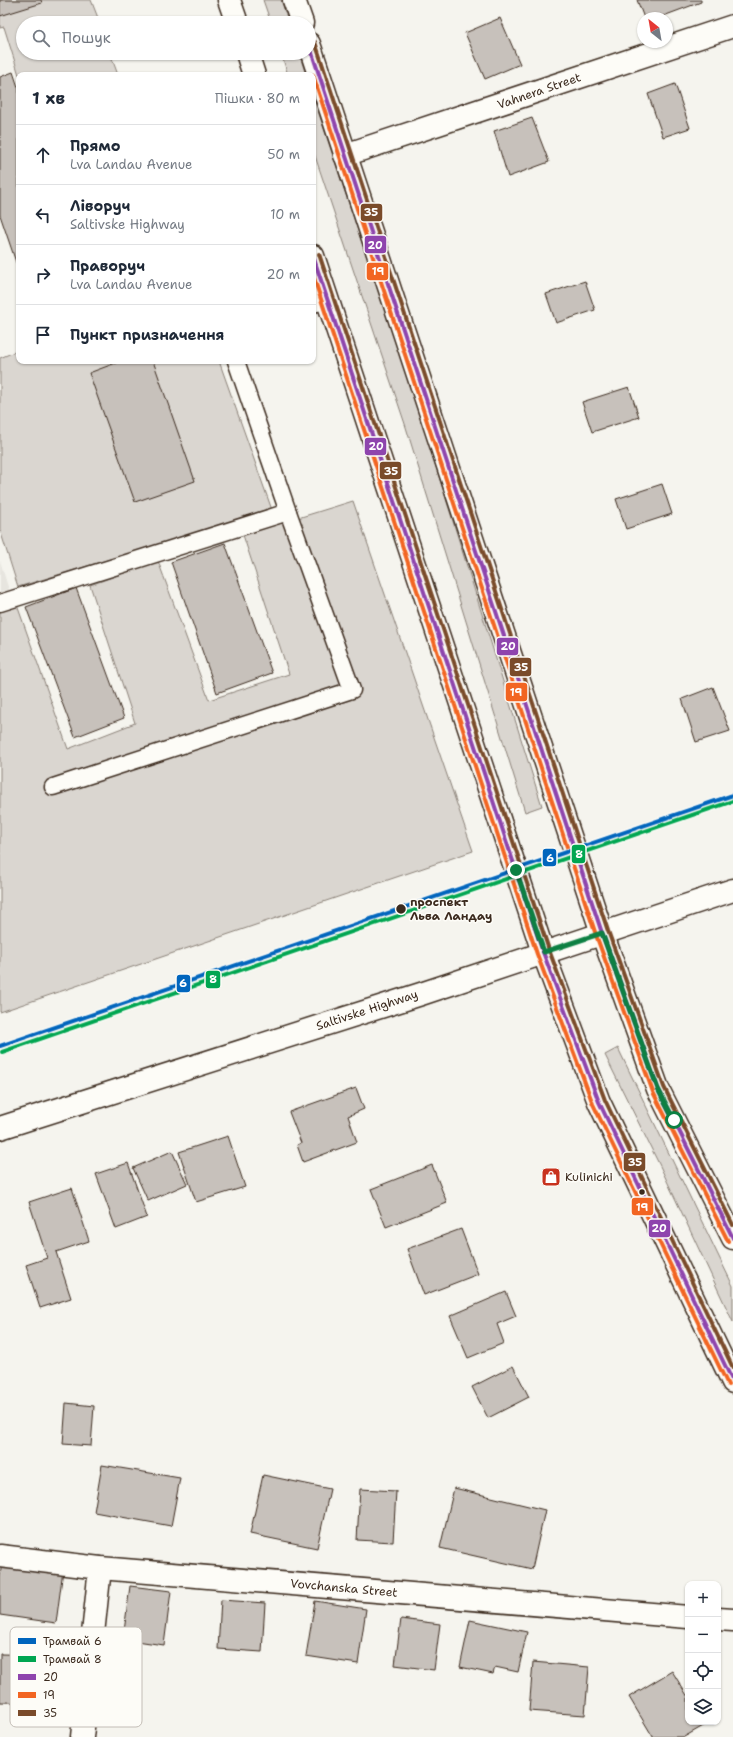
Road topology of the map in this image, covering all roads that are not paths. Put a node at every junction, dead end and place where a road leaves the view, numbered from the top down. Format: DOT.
graph roads {
  1 [pos="229,0"];
  2 [pos="294,0"];
  3 [pos="235,16"];
  4 [pos="300,16"];
  5 [pos="733,26"];
  6 [pos="249,60"];
  7 [pos="314,60"];
  8 [pos="253,72"];
  9 [pos="345,155"];
  10 [pos="316,276"];
  11 [pos="320,302"];
  12 [pos="237,364"];
  13 [pos="288,512"];
  14 [pos="0,603"];
  15 [pos="53,787"];
  16 [pos="733,890"];
  17 [pos="602,933"];
  18 [pos="544,952"];
  19 [pos="0,1128"];
  20 [pos="733,1238"];
  21 [pos="733,1382"];
  22 [pos="0,1556"];
  23 [pos="100,1568"];
  24 [pos="685,1617"];
  25 [pos="721,1619"];
  26 [pos="733,1620"];
  27 [pos="94,1627"];
  28 [pos="83,1727"];
  29 [pos="82,1737"];
  1 -- 3 [label="main road"];
  2 -- 4 [label="main road"];
  5 -- 9 [label="main road, Vahnera Street"];
  6 -- 8 [label="main road"];
  7 -- 9 [label="main road"];
  9 -- 17 [label="main road"];
  10 -- 11 [label="main road"];
  11 -- 18 [label="main road"];
  12 -- 13 [label="lane"];
  13 -- 14 [label="lane"];
  13 -- 15 [label="lane"];
  16 -- 17 [label="main road, Saltivske Highway"];
  17 -- 18 [label="main road, Saltivske Highway"];
  17 -- 20 [label="main road"];
  18 -- 19 [label="main road, Saltivske Highway"];
  18 -- 21 [label="main road"];
  22 -- 23 [label="main road, Vovchanska Street"];
  23 -- 24 [label="main road, Vovchanska Street"];
  23 -- 27 [label="main road"];
  25 -- 26 [label="main road"];
  28 -- 29 [label="main road"];
}
